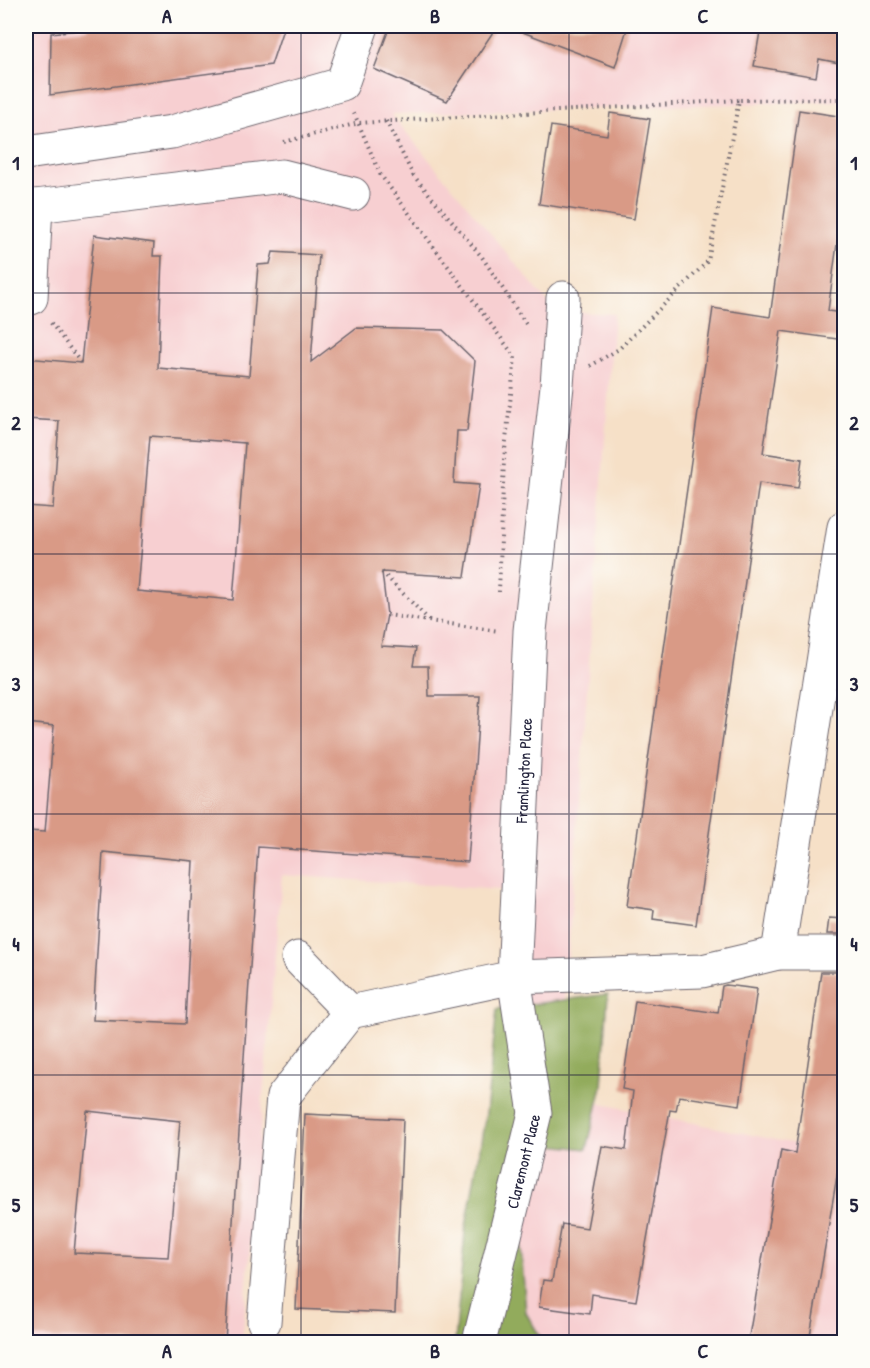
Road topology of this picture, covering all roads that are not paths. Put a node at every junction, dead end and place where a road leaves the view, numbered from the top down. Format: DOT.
graph roads {
  1 [pos="362,26"];
  2 [pos="26,153"];
  3 [pos="353,195"];
  4 [pos="31,207"];
  5 [pos="563,298"];
  6 [pos="39,307"];
  7 [pos="844,527"];
  8 [pos="778,953"];
  9 [pos="844,953"];
  10 [pos="298,958"];
  11 [pos="513,977"];
  12 [pos="351,1012"];
  13 [pos="264,1322"];
  14 [pos="480,1342"];
  1 -- 2 [label="street"];
  3 -- 4 [label="street"];
  4 -- 6 [label="street"];
  5 -- 11 [label="street, Framlington Place"];
  7 -- 8 [label="street"];
  8 -- 9 [label="street"];
  8 -- 11 [label="street"];
  10 -- 12 [label="street"];
  11 -- 12 [label="street"];
  11 -- 14 [label="street, Claremont Place"];
  12 -- 13 [label="street"];
}
